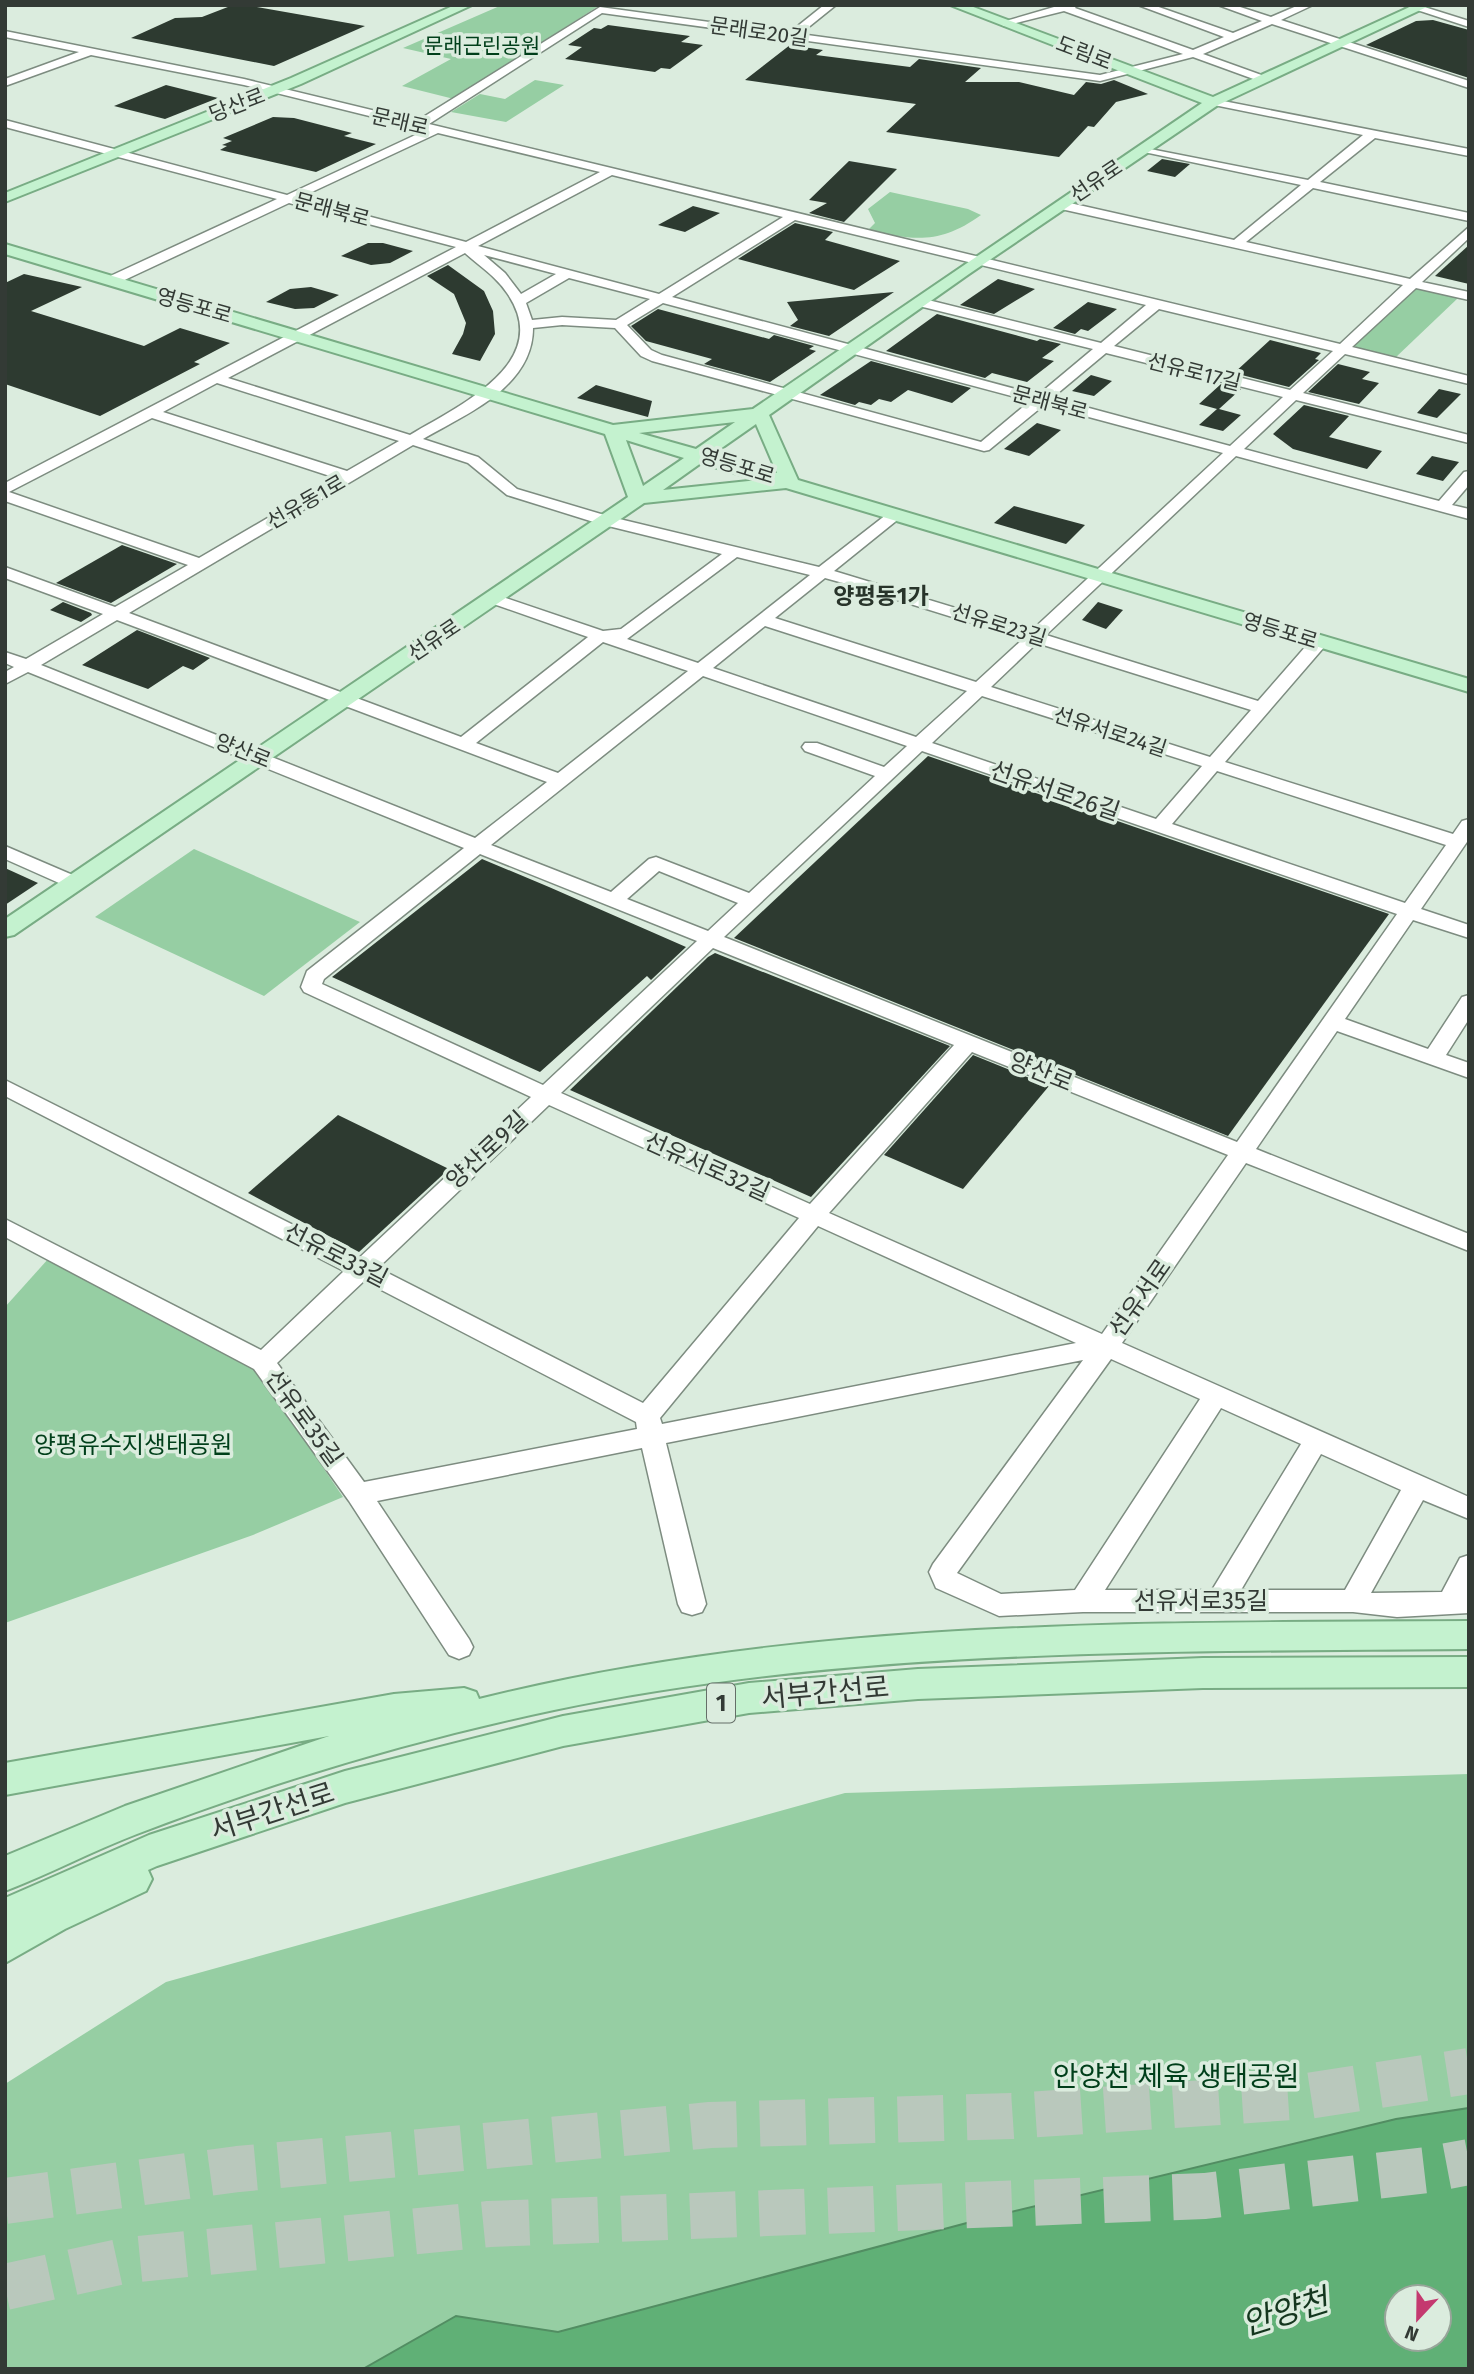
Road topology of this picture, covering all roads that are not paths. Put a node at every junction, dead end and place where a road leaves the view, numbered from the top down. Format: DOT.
graph roads {
  1 [pos="831,5"];
  2 [pos="956,5"];
  3 [pos="1143,5"];
  4 [pos="1223,5"];
  5 [pos="1308,5"];
  6 [pos="459,6"];
  7 [pos="1066,6"];
  8 [pos="1416,6"];
  9 [pos="1270,21"];
  10 [pos="1004,23"];
  11 [pos="1469,24"];
  12 [pos="5,34"];
  13 [pos="791,36"];
  14 [pos="1234,37"];
  15 [pos="1339,44"];
  16 [pos="91,51"];
  17 [pos="1194,54"];
  18 [pos="1132,72"];
  19 [pos="1263,79"];
  20 [pos="5,83"];
  21 [pos="1167,84"];
  22 [pos="1469,85"];
  23 [pos="273,91"];
  24 [pos="1213,102"];
  25 [pos="1194,114"];
  26 [pos="5,123"];
  27 [pos="417,126"];
  28 [pos="435,130"];
  29 [pos="1373,134"];
  30 [pos="1144,149"];
  31 [pos="115,152"];
  32 [pos="1469,153"];
  33 [pos="609,172"];
  34 [pos="1309,183"];
  35 [pos="5,198"];
  36 [pos="288,198"];
  37 [pos="1061,205"];
  38 [pos="793,216"];
  39 [pos="1469,217"];
  40 [pos="1469,231"];
  41 [pos="1236,244"];
  42 [pos="466,246"];
  43 [pos="5,249"];
  44 [pos="978,261"];
  45 [pos="567,274"];
  46 [pos="111,281"];
  47 [pos="1413,283"];
  48 [pos="1469,296"];
  49 [pos="658,298"];
  50 [pos="519,301"];
  51 [pos="920,302"];
  52 [pos="1156,304"];
  53 [pos="527,324"];
  54 [pos="619,324"];
  55 [pos="294,335"];
  56 [pos="1104,348"];
  57 [pos="1342,349"];
  58 [pos="851,350"];
  59 [pos="214,378"];
  60 [pos="1469,380"];
  61 [pos="491,393"];
  62 [pos="789,393"];
  63 [pos="1293,395"];
  64 [pos="1041,400"];
  65 [pos="149,412"];
  66 [pos="760,414"];
  67 [pos="613,430"];
  68 [pos="1469,439"];
  69 [pos="411,440"];
  70 [pos="1233,451"];
  71 [pos="700,455"];
  72 [pos="1469,475"];
  73 [pos="349,477"];
  74 [pos="789,482"];
  75 [pos="5,489"];
  76 [pos="5,496"];
  77 [pos="638,498"];
  78 [pos="1442,507"];
  79 [pos="896,514"];
  80 [pos="1469,514"];
  81 [pos="606,521"];
  82 [pos="734,552"];
  83 [pos="201,564"];
  84 [pos="5,572"];
  85 [pos="822,573"];
  86 [pos="1099,576"];
  87 [pos="494,599"];
  88 [pos="116,614"];
  89 [pos="763,620"];
  90 [pos="601,636"];
  91 [pos="1035,636"];
  92 [pos="1319,642"];
  93 [pos="5,657"];
  94 [pos="27,666"];
  95 [pos="701,670"];
  96 [pos="5,679"];
  97 [pos="1469,686"];
  98 [pos="978,689"];
  99 [pos="345,700"];
  100 [pos="1262,708"];
  101 [pos="463,744"];
  102 [pos="919,744"];
  103 [pos="811,747"];
  104 [pos="259,758"];
  105 [pos="1214,763"];
  106 [pos="886,774"];
  107 [pos="562,781"];
  108 [pos="1159,827"];
  109 [pos="1463,834"];
  110 [pos="481,846"];
  111 [pos="5,852"];
  112 [pos="656,863"];
  113 [pos="75,883"];
  114 [pos="614,900"];
  115 [pos="751,901"];
  116 [pos="1409,911"];
  117 [pos="5,930"];
  118 [pos="1469,932"];
  119 [pos="710,939"];
  120 [pos="1469,1002"];
  121 [pos="1334,1022"];
  122 [pos="969,1042"];
  123 [pos="1433,1058"];
  124 [pos="1469,1071"];
  125 [pos="5,1087"];
  126 [pos="545,1094"];
  127 [pos="1242,1154"];
  128 [pos="814,1215"];
  129 [pos="5,1227"];
  130 [pos="1469,1243"];
  131 [pos="362,1268"];
  132 [pos="1107,1346"];
  133 [pos="263,1362"];
  134 [pos="1216,1395"];
  135 [pos="649,1426"];
  136 [pos="1316,1441"];
  137 [pos="1417,1486"];
  138 [pos="358,1494"];
  139 [pos="1469,1509"];
  140 [pos="1469,1566"];
  141 [pos="942,1572"];
  142 [pos="1083,1601"];
  143 [pos="1220,1601"];
  144 [pos="1353,1601"];
  145 [pos="1460,1602"];
  146 [pos="692,1604"];
  147 [pos="1469,1635"];
  148 [pos="459,1647"];
  149 [pos="1469,1672"];
  150 [pos="554,1695"];
  151 [pos="5,1779"];
  152 [pos="290,1805"];
  153 [pos="5,1874"];
  154 [pos="5,1916"];
  155 [pos="5,1945"];
  1 -- 13 [label="street"];
  2 -- 10 [label="main road, 도림로"];
  3 -- 14 [label="street"];
  4 -- 9 [label="street"];
  5 -- 9 [label="street, 문래로20길"];
  6 -- 23 [label="main road, 당산로"];
  7 -- 10 [label="street"];
  7 -- 17 [label="street"];
  8 -- 11 [label="street"];
  8 -- 15 [label="main road, 선유로"];
  9 -- 14 [label="street, 문래로20길"];
  9 -- 15 [label="street"];
  10 -- 18 [label="main road, 도림로"];
  12 -- 16 [label="street, 문래로"];
  13 -- 18 [label="street, 문래로20길"];
  13 -- 27 [label="street, 문래로20길"];
  14 -- 17 [label="street, 문래로20길"];
  15 -- 19 [label="main road, 선유로"];
  15 -- 22 [label="street"];
  16 -- 20 [label="street"];
  16 -- 23 [label="street, 문래로"];
  17 -- 18 [label="street, 문래로20길"];
  17 -- 19 [label="street"];
  18 -- 21 [label="main road, 도림로"];
  19 -- 24 [label="main road, 선유로"];
  21 -- 24 [label="main road, 도림로"];
  21 -- 25 [label="main road"];
  23 -- 27 [label="street, 문래로"];
  23 -- 31 [label="main road, 당산로"];
  24 -- 25 [label="main road, 선유로"];
  24 -- 29 [label="street"];
  25 -- 30 [label="main road, 선유로"];
  26 -- 31 [label="street, 문래북로"];
  27 -- 28 [label="street, 문래로"];
  28 -- 33 [label="street, 문래로"];
  28 -- 36 [label="street"];
  29 -- 32 [label="street"];
  29 -- 34 [label="street"];
  30 -- 34 [label="street"];
  30 -- 37 [label="main road, 선유로"];
  31 -- 35 [label="main road, 당산로"];
  31 -- 36 [label="street, 문래북로"];
  33 -- 38 [label="street, 문래로"];
  33 -- 42 [label="street"];
  34 -- 39 [label="street"];
  34 -- 41 [label="street"];
  36 -- 42 [label="street, 문래북로"];
  36 -- 46 [label="street"];
  37 -- 41 [label="street"];
  37 -- 44 [label="main road, 선유로"];
  38 -- 44 [label="street, 문래로"];
  38 -- 49 [label="street"];
  40 -- 47 [label="street, 양산로9길"];
  41 -- 47 [label="street"];
  42 -- 45 [label="street, 문래북로"];
  42 -- 50 [label="street"];
  42 -- 55 [label="street"];
  43 -- 46 [label="main road, 영등포로"];
  44 -- 51 [label="main road, 선유로"];
  44 -- 52 [label="street, 문래로"];
  45 -- 49 [label="street, 문래북로"];
  45 -- 50 [label="street"];
  46 -- 55 [label="main road, 영등포로"];
  47 -- 48 [label="street"];
  47 -- 57 [label="street, 양산로9길"];
  49 -- 54 [label="street"];
  49 -- 58 [label="street, 문래북로"];
  50 -- 53 [label="street"];
  51 -- 56 [label="street, 선유로17길"];
  51 -- 58 [label="main road, 선유로"];
  52 -- 56 [label="street"];
  52 -- 57 [label="street, 문래로"];
  53 -- 54 [label="street"];
  53 -- 61 [label="street"];
  54 -- 62 [label="street"];
  55 -- 59 [label="street"];
  55 -- 61 [label="main road, 영등포로"];
  56 -- 63 [label="street, 선유로17길"];
  56 -- 64 [label="street"];
  57 -- 60 [label="street, 문래로"];
  57 -- 63 [label="street, 양산로9길"];
  58 -- 62 [label="main road, 선유로"];
  58 -- 64 [label="street, 문래북로"];
  59 -- 65 [label="street"];
  59 -- 69 [label="street"];
  61 -- 67 [label="main road, 영등포로"];
  61 -- 69 [label="street, 선유동1로"];
  62 -- 64 [label="street"];
  62 -- 66 [label="main road, 선유로"];
  63 -- 68 [label="street, 선유로17길"];
  63 -- 70 [label="street, 양산로9길"];
  64 -- 70 [label="street, 문래북로"];
  65 -- 73 [label="street"];
  65 -- 75 [label="street"];
  66 -- 67 [label="main road"];
  66 -- 71 [label="main road, 선유로"];
  66 -- 74 [label="main road"];
  67 -- 71 [label="main road, 영등포로"];
  67 -- 77 [label="main road"];
  69 -- 73 [label="street, 선유동1로"];
  69 -- 81 [label="street, 선유로23길"];
  70 -- 78 [label="street, 문래북로"];
  70 -- 86 [label="street, 양산로9길"];
  71 -- 74 [label="main road, 영등포로"];
  71 -- 77 [label="main road, 선유로"];
  72 -- 78 [label="street"];
  73 -- 83 [label="street, 선유동1로"];
  74 -- 77 [label="main road"];
  74 -- 79 [label="main road, 영등포로"];
  76 -- 83 [label="street"];
  77 -- 81 [label="main road, 선유로"];
  78 -- 80 [label="street, 문래북로"];
  79 -- 85 [label="street"];
  79 -- 86 [label="main road, 영등포로"];
  81 -- 82 [label="street, 선유로23길"];
  81 -- 87 [label="main road, 선유로"];
  82 -- 85 [label="street, 선유로23길"];
  82 -- 90 [label="street"];
  83 -- 88 [label="street, 선유동1로"];
  84 -- 88 [label="street"];
  85 -- 89 [label="street"];
  85 -- 91 [label="street, 선유로23길"];
  86 -- 91 [label="street, 양산로9길"];
  86 -- 92 [label="main road, 영등포로"];
  87 -- 90 [label="street"];
  87 -- 99 [label="main road, 선유로"];
  88 -- 94 [label="street, 선유동1로"];
  88 -- 99 [label="street"];
  89 -- 95 [label="street"];
  89 -- 98 [label="street, 선유서로24길"];
  90 -- 95 [label="street"];
  90 -- 101 [label="street"];
  91 -- 98 [label="street, 양산로9길"];
  91 -- 100 [label="street, 선유로23길"];
  92 -- 97 [label="main road, 영등포로"];
  92 -- 100 [label="street"];
  93 -- 94 [label="street, 양산로"];
  94 -- 96 [label="street, 선유동1로"];
  94 -- 104 [label="street, 양산로"];
  95 -- 102 [label="street, 선유서로26길"];
  95 -- 107 [label="street"];
  98 -- 102 [label="street, 양산로9길"];
  98 -- 105 [label="street, 선유서로24길"];
  99 -- 101 [label="street"];
  99 -- 104 [label="main road, 선유로"];
  100 -- 105 [label="street"];
  101 -- 107 [label="street"];
  102 -- 106 [label="street, 양산로9길"];
  102 -- 108 [label="street, 선유서로26길"];
  103 -- 106 [label="street"];
  104 -- 110 [label="street, 양산로"];
  104 -- 113 [label="main road, 선유로"];
  105 -- 108 [label="street"];
  105 -- 109 [label="street, 선유서로24길"];
  106 -- 115 [label="street, 양산로9길"];
  107 -- 110 [label="street"];
  108 -- 116 [label="street, 선유서로26길"];
  109 -- 116 [label="street, 선유서로"];
  110 -- 114 [label="street, 양산로"];
  110 -- 126 [label="street, 선유서로32길"];
  111 -- 113 [label="street"];
  112 -- 114 [label="street"];
  112 -- 115 [label="street"];
  113 -- 117 [label="main road, 선유로"];
  114 -- 119 [label="street, 양산로"];
  115 -- 119 [label="street, 양산로9길"];
  116 -- 118 [label="street, 선유서로26길"];
  116 -- 121 [label="street, 선유서로"];
  119 -- 122 [label="street, 양산로"];
  119 -- 126 [label="street, 양산로9길"];
  120 -- 123 [label="street"];
  121 -- 123 [label="street"];
  121 -- 127 [label="street, 선유서로"];
  122 -- 127 [label="street, 양산로"];
  122 -- 128 [label="street"];
  123 -- 124 [label="street"];
  125 -- 131 [label="street, 선유로33길"];
  126 -- 128 [label="street, 선유서로32길"];
  126 -- 131 [label="street, 양산로9길"];
  127 -- 130 [label="street, 양산로"];
  127 -- 132 [label="street, 선유서로"];
  128 -- 132 [label="street, 선유서로32길"];
  128 -- 135 [label="street"];
  129 -- 133 [label="street, 선유로35길"];
  131 -- 133 [label="street, 양산로9길"];
  131 -- 135 [label="street, 선유로33길"];
  132 -- 134 [label="street, 선유서로32길"];
  132 -- 135 [label="street"];
  132 -- 141 [label="street, 선유서로"];
  133 -- 138 [label="street, 선유로35길"];
  134 -- 136 [label="street, 선유서로32길"];
  134 -- 142 [label="street"];
  135 -- 138 [label="street"];
  135 -- 146 [label="street"];
  136 -- 137 [label="street, 선유서로32길"];
  136 -- 143 [label="street"];
  137 -- 139 [label="street, 선유서로32길"];
  137 -- 144 [label="street"];
  138 -- 148 [label="street, 선유로35길"];
  140 -- 145 [label="street"];
  141 -- 142 [label="street, 선유서로35길"];
  142 -- 143 [label="street, 선유서로35길"];
  143 -- 144 [label="street, 선유서로35길"];
  144 -- 145 [label="street, 선유서로35길"];
  147 -- 150 [label="main road, 서부간선로 / 1"];
  149 -- 152 [label="main road, 서부간선로 / 1"];
  150 -- 151 [label="main road"];
  150 -- 153 [label="main road, 서부간선로 / 1"];
  152 -- 154 [label="main road, 서부간선로 / 1"];
  152 -- 155 [label="main road"];
}
